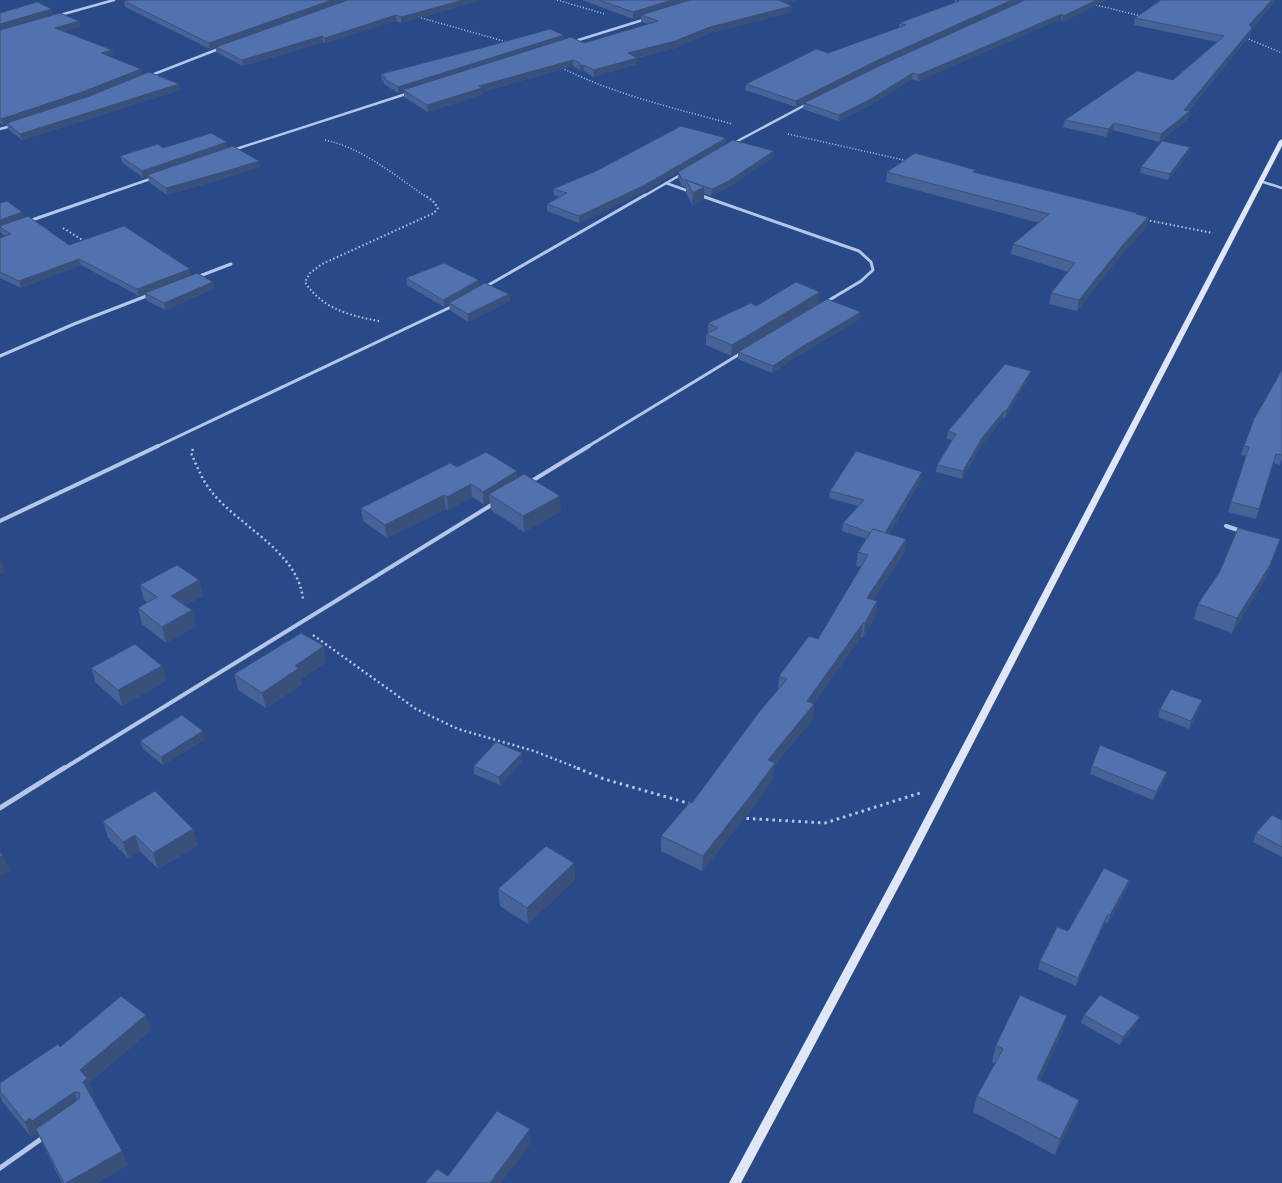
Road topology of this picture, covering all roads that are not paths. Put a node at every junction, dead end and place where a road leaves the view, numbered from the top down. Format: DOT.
graph roads {
  1 [pos="114,0"];
  2 [pos="53,17"];
  3 [pos="649,18"];
  4 [pos="566,44"];
  5 [pos="225,46"];
  6 [pos="147,77"];
  7 [pos="414,92"];
  8 [pos="811,102"];
  9 [pos="17,124"];
  10 [pos="0,129"];
  11 [pos="1282,141"];
  12 [pos="726,148"];
  13 [pos="230,151"];
  14 [pos="686,171"];
  15 [pos="156,177"];
  16 [pos="1260,181"];
  17 [pos="666,183"];
  18 [pos="1282,188"];
  19 [pos="26,222"];
  20 [pos="231,264"];
  21 [pos="194,278"];
  22 [pos="480,290"];
  23 [pos="150,295"];
  24 [pos="459,302"];
  25 [pos="820,305"];
  26 [pos="746,350"];
  27 [pos="0,356"];
  28 [pos="526,484"];
  29 [pos="499,501"];
  30 [pos="0,521"];
  31 [pos="1226,526"];
  32 [pos="1247,532"];
  33 [pos="0,808"];
  34 [pos="51,1132"];
  35 [pos="0,1168"];
  36 [pos="735,1183"];
  1 -- 2 [label="street"];
  3 -- 4 [label="street"];
  5 -- 6 [label="street"];
  7 -- 13 [label="street"];
  8 -- 12 [label="street"];
  9 -- 10 [label="street"];
  11 -- 16 [label="main road"];
  14 -- 17 [label="street"];
  15 -- 19 [label="street"];
  16 -- 18 [label="street"];
  16 -- 36 [label="main road"];
  17 -- 22 [label="street"];
  17 -- 25 [label="street"];
  20 -- 21 [label="street"];
  23 -- 27 [label="street"];
  24 -- 30 [label="street"];
  26 -- 28 [label="street"];
  29 -- 33 [label="street"];
  31 -- 32 [label="street"];
  34 -- 35 [label="street"];
}
